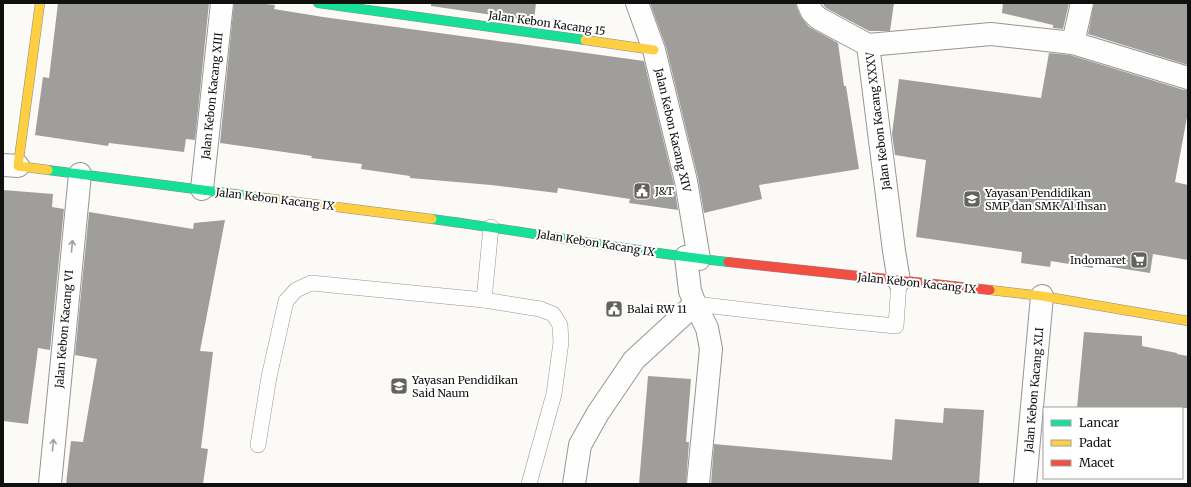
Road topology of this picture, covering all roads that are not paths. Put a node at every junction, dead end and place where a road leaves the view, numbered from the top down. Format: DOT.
graph roads {
  1 [pos="40,3"];
  2 [pos="222,3"];
  3 [pos="318,3"];
  4 [pos="637,3"];
  5 [pos="808,3"];
  6 [pos="1082,3"];
  7 [pos="1073,43"];
  8 [pos="868,45"];
  9 [pos="654,50"];
  10 [pos="1188,78"];
  11 [pos="10,166"];
  12 [pos="80,174"];
  13 [pos="202,189"];
  14 [pos="491,226"];
  15 [pos="692,258"];
  16 [pos="899,281"];
  17 [pos="1042,296"];
  18 [pos="484,300"];
  19 [pos="695,304"];
  20 [pos="1188,320"];
  21 [pos="258,445"];
  22 [pos="50,484"];
  23 [pos="529,484"];
  24 [pos="574,484"];
  25 [pos="698,484"];
  26 [pos="1025,484"];
  1 -- 11 [label="street"];
  2 -- 13 [label="street, Jalan Kebon Kacang XIII"];
  3 -- 9 [label="street, Jalan Kebon Kacang 15"];
  4 -- 9 [label="street, Jalan Kebon Kacang XIV"];
  5 -- 8 [label="street"];
  6 -- 7 [label="street"];
  7 -- 8 [label="street, Jalan Kebon Kacang XXXV"];
  7 -- 10 [label="street, Jalan Kebon Kacang XXXV"];
  8 -- 16 [label="street, Jalan Kebon Kacang XXXV"];
  9 -- 15 [label="street, Jalan Kebon Kacang XIV"];
  11 -- 12 [label="street, Jalan Kebon Kacang IX"];
  12 -- 13 [label="street, Jalan Kebon Kacang IX"];
  22 -- 12 [label="street, Jalan Kebon Kacang VI, one-way"];
  13 -- 14 [label="street, Jalan Kebon Kacang IX"];
  14 -- 15 [label="street, Jalan Kebon Kacang IX"];
  14 -- 18 [label="lane"];
  15 -- 16 [label="street, Jalan Kebon Kacang IX"];
  15 -- 19 [label="street, Jalan Kebon Kacang XIV"];
  16 -- 17 [label="street, Jalan Kebon Kacang IX"];
  16 -- 19 [label="lane"];
  17 -- 20 [label="street, Jalan Kebon Kacang IX"];
  17 -- 26 [label="street, Jalan Kebon Kacang XLI"];
  18 -- 21 [label="lane"];
  18 -- 23 [label="lane"];
  19 -- 24 [label="street"];
  19 -- 25 [label="street, Jalan Kebon Kacang XIV"];
}
